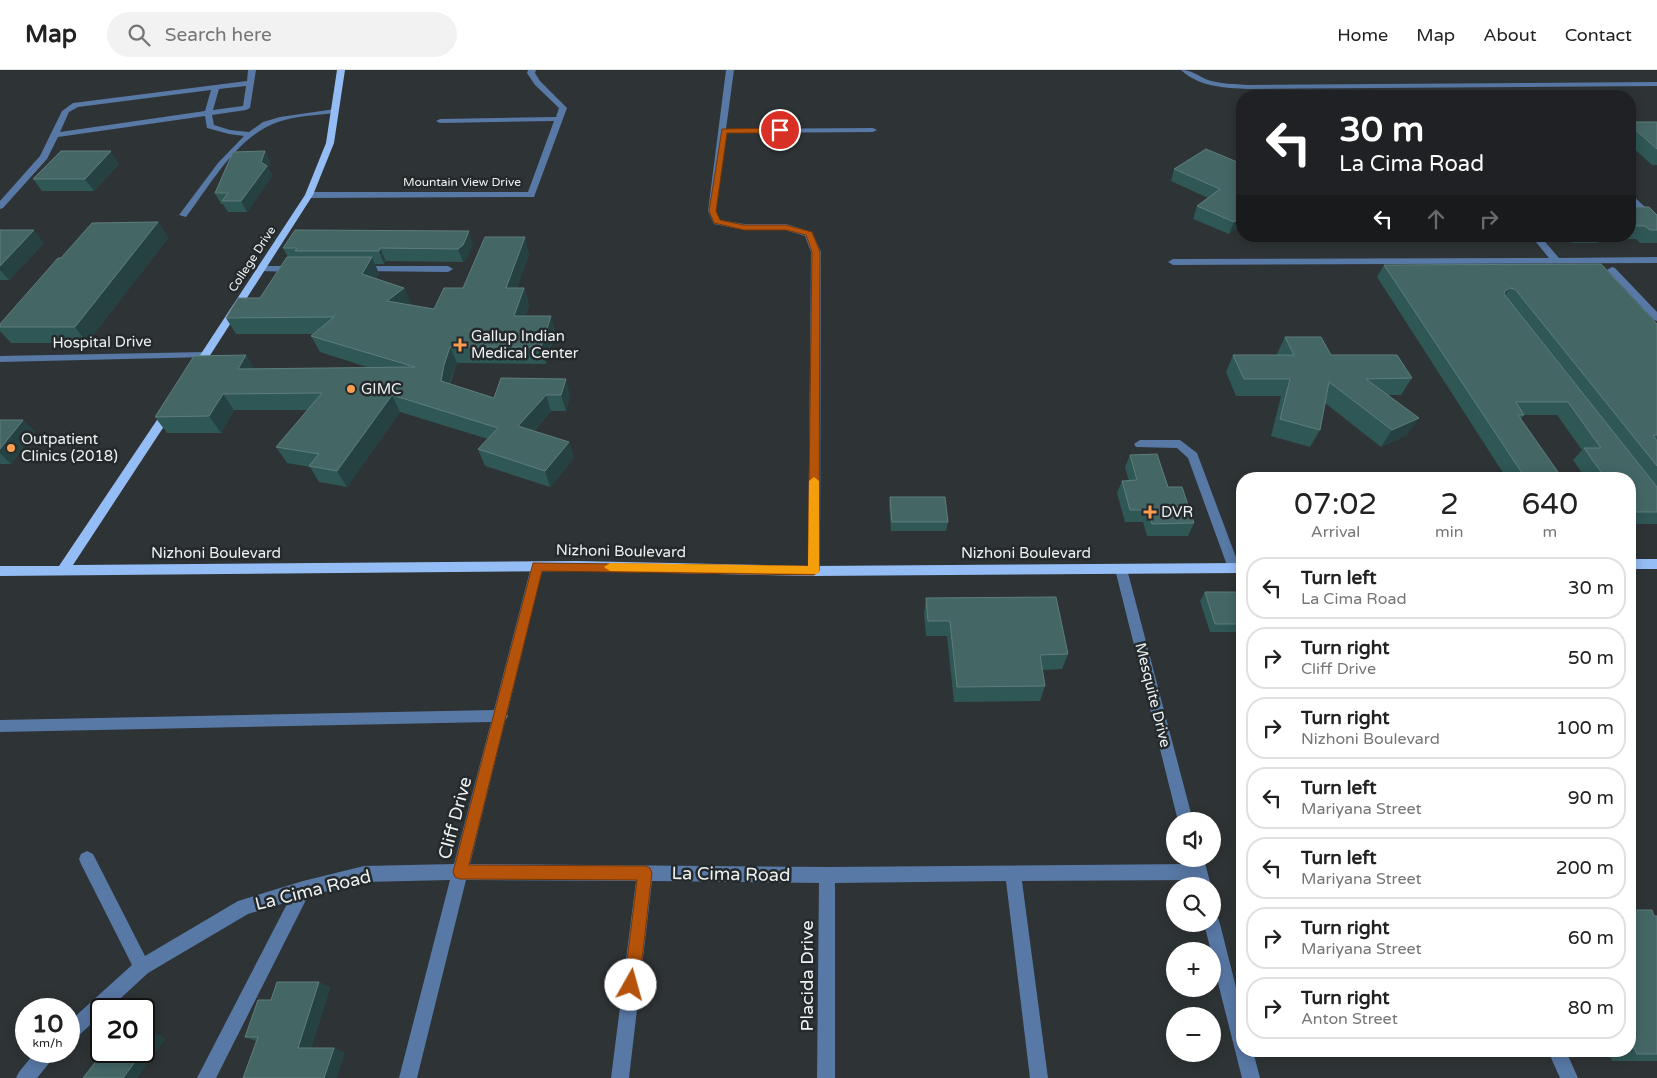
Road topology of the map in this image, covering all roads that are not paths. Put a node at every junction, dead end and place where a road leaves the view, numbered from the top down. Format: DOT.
graph roads {
  1 [pos="252,70"];
  2 [pos="341,70"];
  3 [pos="532,70"];
  4 [pos="730,70"];
  5 [pos="1185,70"];
  6 [pos="250,83"];
  7 [pos="1657,84"];
  8 [pos="216,88"];
  9 [pos="335,111"];
  10 [pos="208,114"];
  11 [pos="559,120"];
  12 [pos="440,121"];
  13 [pos="873,130"];
  14 [pos="724,131"];
  15 [pos="250,134"];
  16 [pos="53,135"];
  17 [pos="309,195"];
  18 [pos="0,206"];
  19 [pos="1636,206"];
  20 [pos="183,215"];
  21 [pos="1657,223"];
  22 [pos="1540,242"];
  23 [pos="1556,260"];
  24 [pos="1657,260"];
  25 [pos="1173,262"];
  26 [pos="260,269"];
  27 [pos="310,269"];
  28 [pos="349,269"];
  29 [pos="448,269"];
  30 [pos="1612,270"];
  31 [pos="1657,318"];
  32 [pos="205,356"];
  33 [pos="0,359"];
  34 [pos="189,380"];
  35 [pos="172,405"];
  36 [pos="1140,444"];
  37 [pos="1236,563"];
  38 [pos="1636,564"];
  39 [pos="1657,564"];
  40 [pos="537,567"];
  41 [pos="1236,568"];
  42 [pos="1121,569"];
  43 [pos="63,570"];
  44 [pos="0,571"];
  45 [pos="814,571"];
  46 [pos="501,716"];
  47 [pos="0,726"];
  48 [pos="1184,812"];
  49 [pos="87,859"];
  50 [pos="460,872"];
  51 [pos="1199,872"];
  52 [pos="645,873"];
  53 [pos="1013,873"];
  54 [pos="828,875"];
  55 [pos="303,889"];
  56 [pos="1214,932"];
  57 [pos="142,967"];
  58 [pos="1236,1019"];
  59 [pos="80,1023"];
  60 [pos="1246,1057"];
  61 [pos="1560,1057"];
  62 [pos="38,1063"];
  63 [pos="25,1078"];
  64 [pos="206,1078"];
  65 [pos="408,1078"];
  66 [pos="620,1078"];
  67 [pos="826,1078"];
  68 [pos="1040,1078"];
  69 [pos="1251,1078"];
  70 [pos="1569,1078"];
  1 -- 6 [label="street"];
  2 -- 9 [label="main road, College Drive"];
  3 -- 11 [label="street"];
  4 -- 14 [label="street"];
  5 -- 7 [label="street"];
  6 -- 8 [label="street"];
  6 -- 10 [label="street"];
  8 -- 10 [label="street"];
  8 -- 16 [label="street"];
  9 -- 15 [label="street"];
  9 -- 17 [label="main road, College Drive"];
  10 -- 15 [label="street"];
  10 -- 16 [label="street"];
  11 -- 12 [label="street"];
  11 -- 17 [label="street, Mountain View Drive"];
  13 -- 14 [label="street"];
  14 -- 45 [label="street"];
  15 -- 20 [label="street"];
  16 -- 18 [label="street"];
  17 -- 26 [label="main road, College Drive"];
  19 -- 21 [label="street"];
  22 -- 23 [label="street"];
  23 -- 24 [label="street"];
  23 -- 25 [label="street"];
  26 -- 27 [label="street"];
  26 -- 32 [label="main road, College Drive"];
  28 -- 29 [label="street"];
  30 -- 31 [label="street"];
  32 -- 33 [label="street, Hospital Drive"];
  32 -- 34 [label="main road, College Drive"];
  35 -- 43 [label="main road"];
  36 -- 37 [label="street"];
  38 -- 39 [label="main road"];
  40 -- 43 [label="main road, Nizhoni Boulevard"];
  40 -- 45 [label="main road, Nizhoni Boulevard"];
  40 -- 46 [label="street, Cliff Drive"];
  41 -- 42 [label="main road, Nizhoni Boulevard"];
  42 -- 45 [label="main road, Nizhoni Boulevard"];
  42 -- 48 [label="street, Mesquite Drive"];
  43 -- 44 [label="main road, Nizhoni Boulevard"];
  46 -- 47 [label="street"];
  46 -- 50 [label="street, Cliff Drive"];
  49 -- 57 [label="street"];
  50 -- 52 [label="street, La Cima Road"];
  50 -- 55 [label="street, La Cima Road"];
  50 -- 65 [label="street, Cliff Drive"];
  51 -- 53 [label="street, La Cima Road"];
  52 -- 54 [label="street, La Cima Road"];
  52 -- 66 [label="street"];
  53 -- 54 [label="street, La Cima Road"];
  53 -- 68 [label="street"];
  54 -- 67 [label="street, Placida Drive"];
  55 -- 57 [label="street, La Cima Road"];
  55 -- 64 [label="street"];
  56 -- 58 [label="street"];
  57 -- 59 [label="street, La Cima Road"];
  60 -- 69 [label="street"];
  61 -- 70 [label="street"];
  62 -- 63 [label="street"];
}
